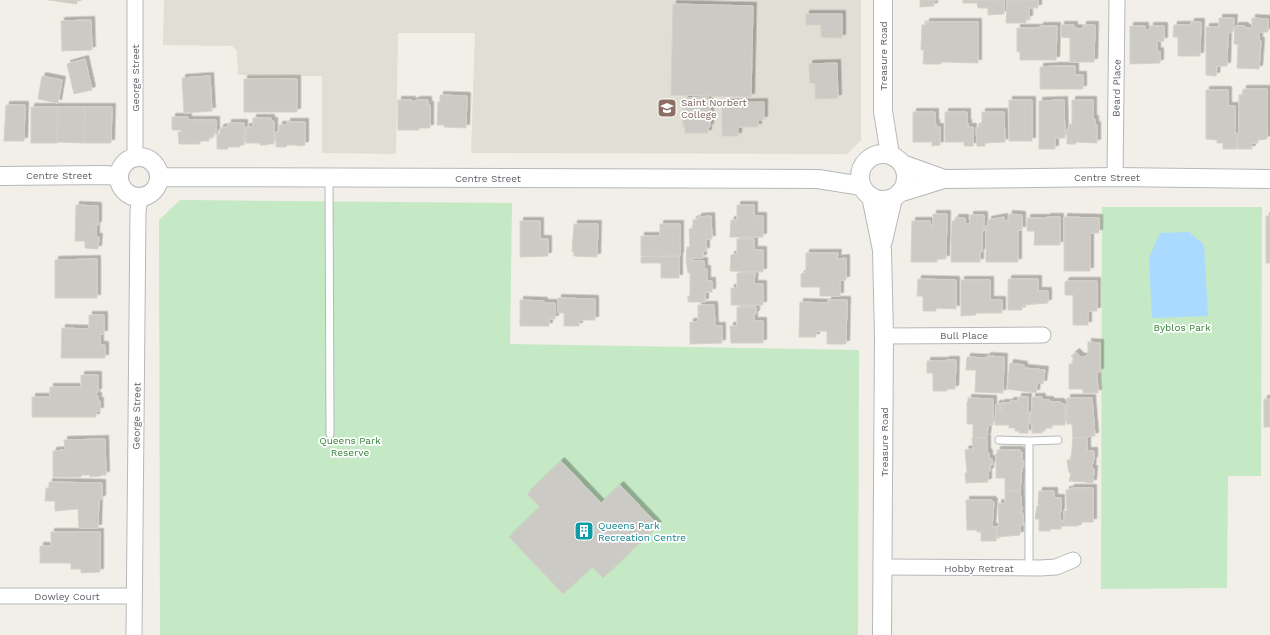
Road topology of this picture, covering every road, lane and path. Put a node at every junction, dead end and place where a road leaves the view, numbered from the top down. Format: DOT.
graph roads {
  1 [pos="136,0"];
  2 [pos="884,0"];
  3 [pos="1117,0"];
  4 [pos="135,157"];
  5 [pos="889,159"];
  6 [pos="0,176"];
  7 [pos="118,176"];
  8 [pos="159,177"];
  9 [pos="330,177"];
  10 [pos="1116,177"];
  11 [pos="944,178"];
  12 [pos="1270,179"];
  13 [pos="865,184"];
  14 [pos="896,195"];
  15 [pos="140,198"];
  16 [pos="882,250"];
  17 [pos="1043,335"];
  18 [pos="884,336"];
  19 [pos="330,434"];
  20 [pos="999,440"];
  21 [pos="1058,440"];
  22 [pos="1029,441"];
  23 [pos="1073,560"];
  24 [pos="883,567"];
  25 [pos="1029,568"];
  26 [pos="0,596"];
  27 [pos="134,596"];
  28 [pos="134,635"];
  29 [pos="882,635"];
  1 -- 4 [label="street, George Street"];
  2 -- 5 [label="street, Treasure Road"];
  3 -- 10 [label="street, Beard Place"];
  4 -- 7 [label="street"];
  4 -- 8 [label="street"];
  5 -- 11 [label="street, Centre Street"];
  5 -- 13 [label="street"];
  5 -- 14 [label="street"];
  6 -- 7 [label="street, Centre Street"];
  7 -- 15 [label="street"];
  8 -- 9 [label="street, Centre Street"];
  8 -- 15 [label="street"];
  9 -- 13 [label="street, Centre Street"];
  9 -- 19 [label="lane"];
  10 -- 11 [label="street, Centre Street"];
  10 -- 12 [label="street, Centre Street"];
  11 -- 14 [label="street, Centre Street"];
  13 -- 14 [label="street"];
  13 -- 16 [label="street, Treasure Road"];
  14 -- 16 [label="street, Treasure Road"];
  15 -- 27 [label="street, George Street"];
  16 -- 18 [label="street, Treasure Road"];
  17 -- 18 [label="street, Bull Place"];
  18 -- 24 [label="street, Treasure Road"];
  20 -- 22 [label="lane"];
  21 -- 22 [label="lane"];
  22 -- 25 [label="lane"];
  23 -- 25 [label="street, Hobby Retreat"];
  24 -- 25 [label="street, Hobby Retreat"];
  24 -- 29 [label="street, Treasure Road"];
  26 -- 27 [label="street, Dowley Court"];
  27 -- 28 [label="street, George Street"];
}
